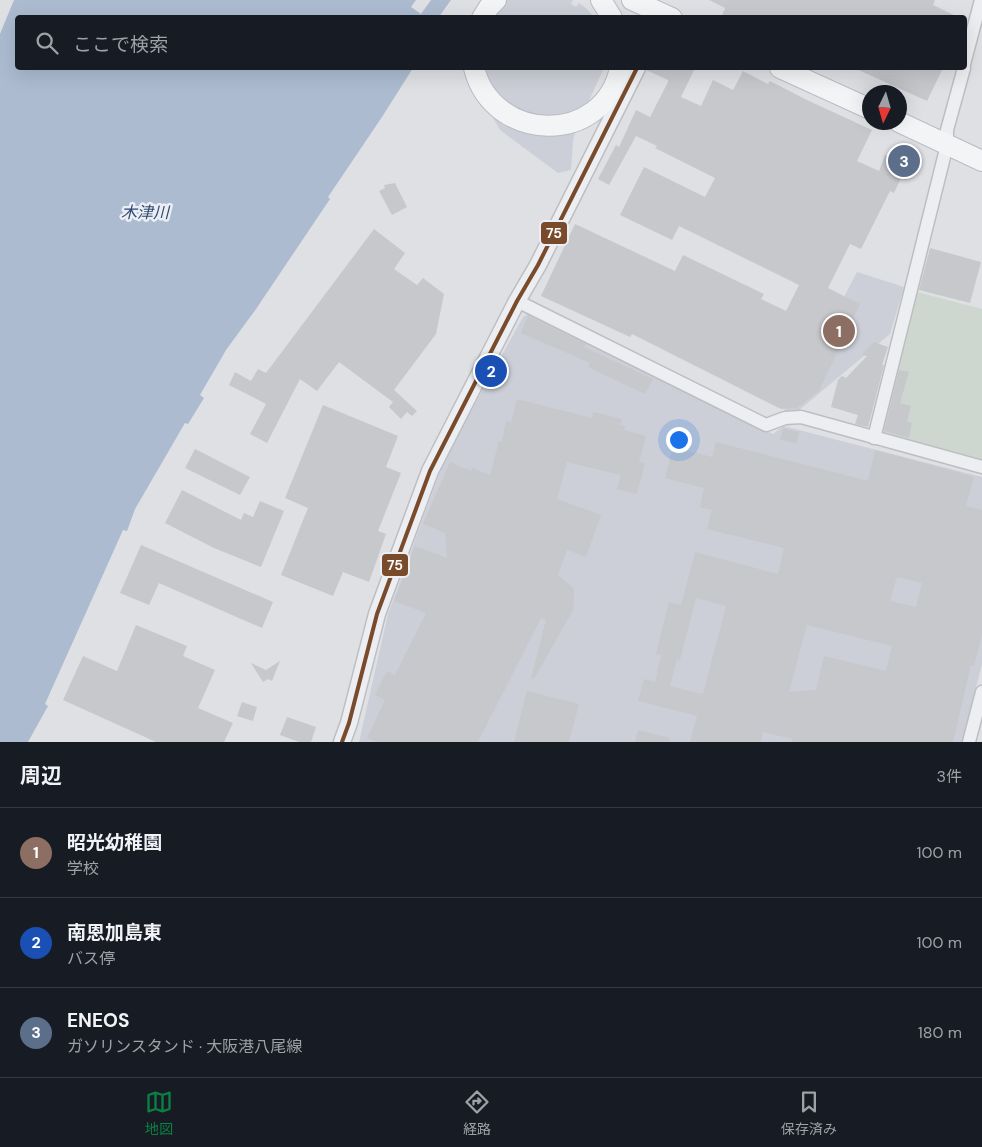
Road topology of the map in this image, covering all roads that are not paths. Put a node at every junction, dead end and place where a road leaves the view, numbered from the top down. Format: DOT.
graph roads {
  1 [pos="495,0"];
  2 [pos="601,0"];
  3 [pos="981,0"];
  4 [pos="638,7"];
  5 [pos="484,15"];
  6 [pos="611,15"];
  7 [pos="663,15"];
  8 [pos="967,53"];
  9 [pos="476,70"];
  10 [pos="619,70"];
  11 [pos="619,70"];
  12 [pos="636,70"];
  13 [pos="784,70"];
  14 [pos="963,70"];
  15 [pos="862,105"];
  16 [pos="907,126"];
  17 [pos="947,144"];
  18 [pos="597,147"];
  19 [pos="982,161"];
  20 [pos="517,301"];
  21 [pos="874,438"];
  22 [pos="982,467"];
  23 [pos="982,692"];
  24 [pos="342,742"];
  25 [pos="969,742"];
  1 -- 5 [label="main road"];
  2 -- 6 [label="main road"];
  3 -- 8 [label="street"];
  4 -- 7 [label="main road"];
  9 -- 10 [label="main road"];
  11 -- 18 [label="street"];
  12 -- 18 [label="street"];
  13 -- 15 [label="main road"];
  14 -- 17 [label="street"];
  16 -- 17 [label="main road"];
  17 -- 19 [label="main road"];
  17 -- 21 [label="street"];
  18 -- 20 [label="street"];
  20 -- 21 [label="street"];
  20 -- 24 [label="street"];
  21 -- 22 [label="street"];
  23 -- 25 [label="street"];
}
